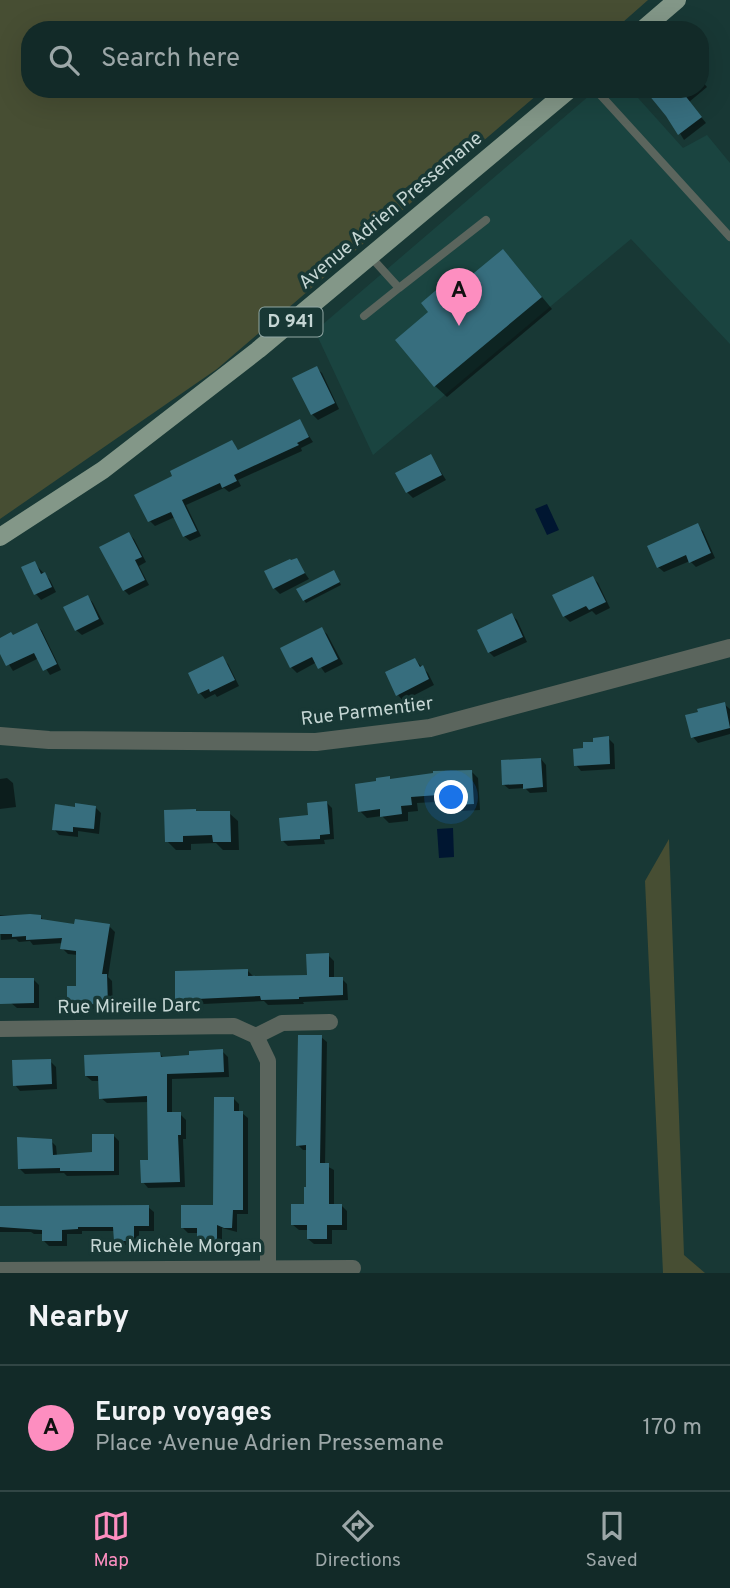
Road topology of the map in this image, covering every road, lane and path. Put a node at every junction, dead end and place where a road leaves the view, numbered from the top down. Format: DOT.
graph roads {
  1 [pos="677,0"];
  2 [pos="652,21"];
  3 [pos="559,98"];
  4 [pos="603,98"];
  5 [pos="486,220"];
  6 [pos="730,237"];
  7 [pos="370,256"];
  8 [pos="399,288"];
  9 [pos="365,316"];
  10 [pos="0,537"];
  11 [pos="730,648"];
  12 [pos="0,736"];
  13 [pos="330,1022"];
  14 [pos="0,1030"];
  15 [pos="256,1036"];
  16 [pos="353,1268"];
  17 [pos="0,1270"];
  18 [pos="268,1270"];
  1 -- 2 [label="main road"];
  3 -- 7 [label="main road, Avenue Adrien Pressemane / D 941"];
  4 -- 6 [label="lane"];
  5 -- 8 [label="lane"];
  7 -- 8 [label="lane"];
  7 -- 10 [label="main road, Avenue Adrien Pressemane / D 941"];
  8 -- 9 [label="lane"];
  11 -- 12 [label="street, Rue Parmentier"];
  13 -- 15 [label="street"];
  14 -- 15 [label="street, Rue Mireille Darc"];
  15 -- 18 [label="street"];
  16 -- 18 [label="street, Rue Michèle Morgan"];
  17 -- 18 [label="street, Rue Michèle Morgan"];
}
